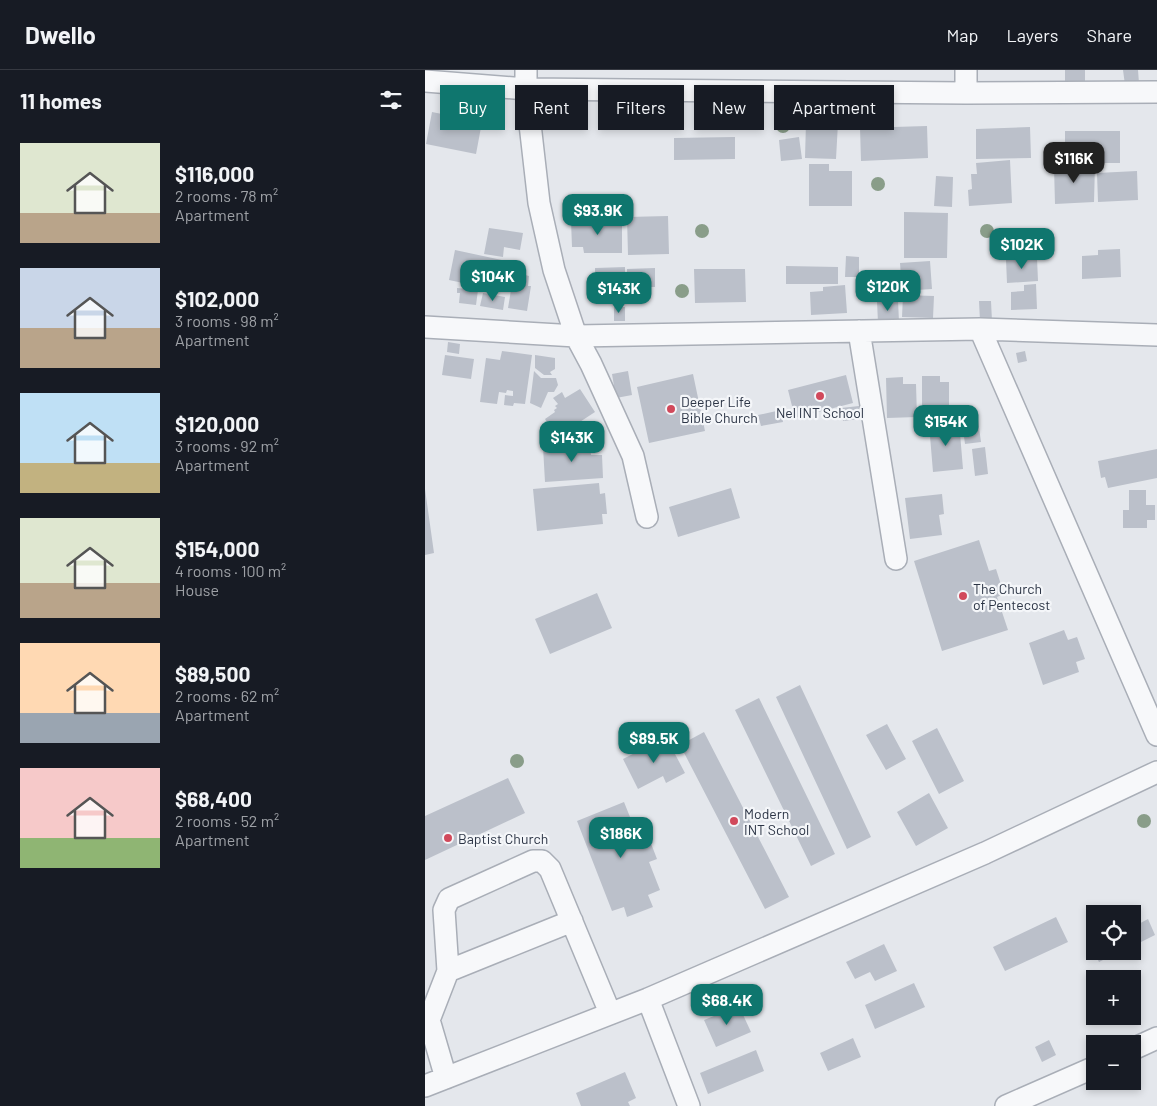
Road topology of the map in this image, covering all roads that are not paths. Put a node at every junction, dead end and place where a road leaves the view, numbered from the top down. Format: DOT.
graph roads {
  1 [pos="966,70"];
  2 [pos="526,79"];
  3 [pos="425,81"];
  4 [pos="1157,92"];
  5 [pos="966,93"];
  6 [pos="425,327"];
  7 [pos="980,329"];
  8 [pos="859,331"];
  9 [pos="1157,335"];
  10 [pos="576,336"];
  11 [pos="647,517"];
  12 [pos="895,559"];
  13 [pos="1157,735"];
  14 [pos="1157,772"];
  15 [pos="572,921"];
  16 [pos="448,970"];
  17 [pos="648,999"];
  18 [pos="610,1013"];
  19 [pos="1157,1038"];
  20 [pos="1141,1045"];
  21 [pos="1086,1071"];
  22 [pos="446,1078"];
  23 [pos="425,1086"];
  24 [pos="689,1106"];
  25 [pos="1006,1106"];
  1 -- 5 [label="street"];
  2 -- 3 [label="street"];
  2 -- 5 [label="street"];
  2 -- 10 [label="street"];
  4 -- 5 [label="street"];
  6 -- 10 [label="street"];
  7 -- 8 [label="street"];
  7 -- 9 [label="street"];
  7 -- 13 [label="street"];
  8 -- 10 [label="street"];
  8 -- 12 [label="street"];
  10 -- 11 [label="street"];
  14 -- 17 [label="street"];
  15 -- 16 [label="street"];
  15 -- 16 [label="street"];
  15 -- 18 [label="street"];
  16 -- 22 [label="street"];
  17 -- 18 [label="street"];
  17 -- 24 [label="street"];
  18 -- 22 [label="street"];
  19 -- 20 [label="street"];
  21 -- 25 [label="street"];
  22 -- 23 [label="street"];
}
